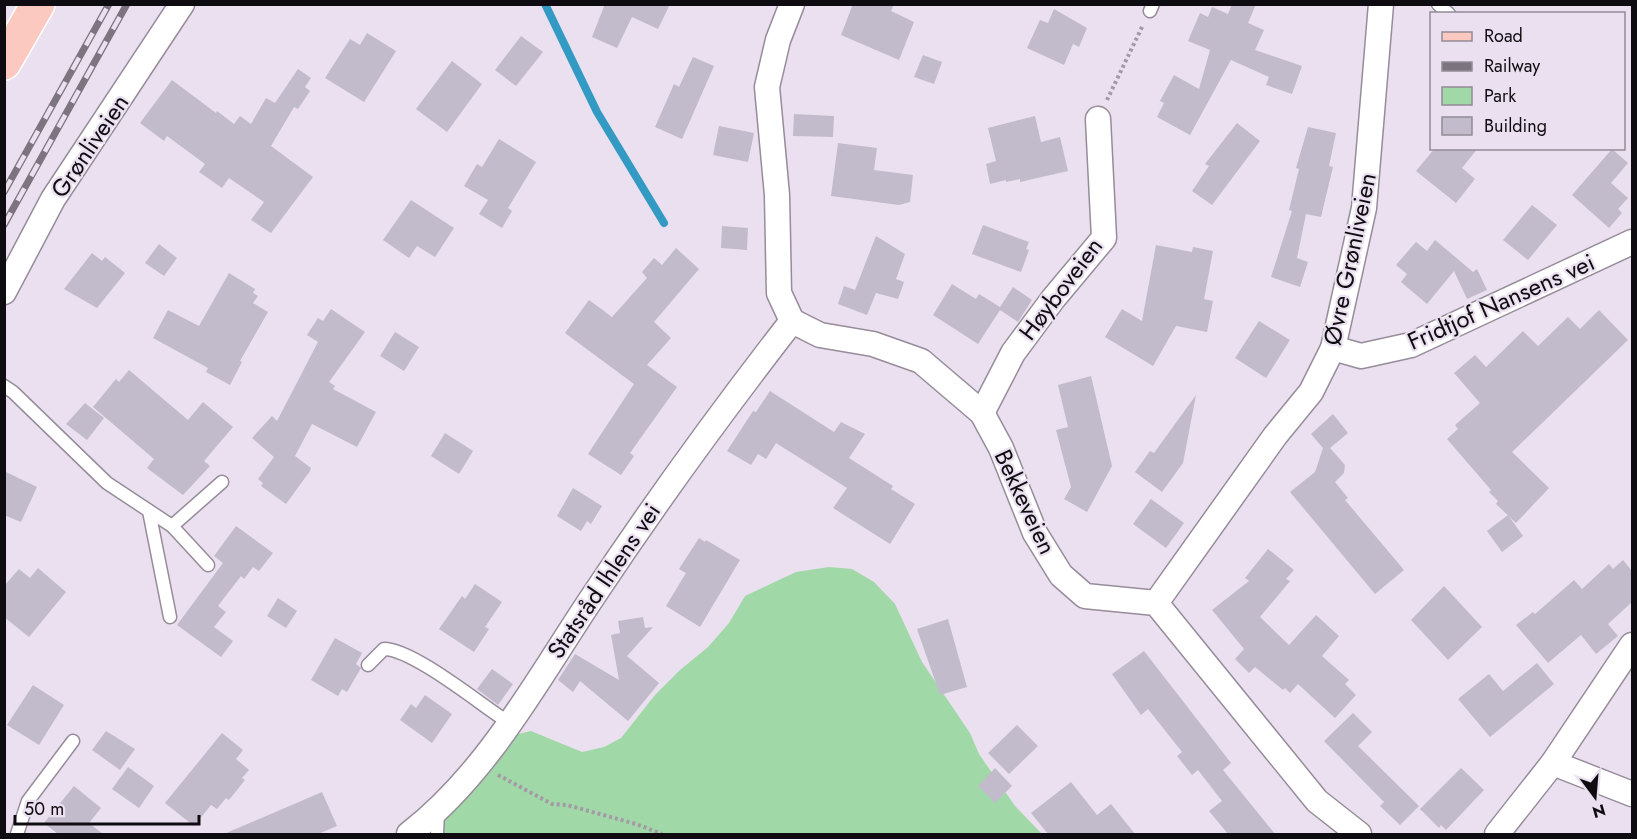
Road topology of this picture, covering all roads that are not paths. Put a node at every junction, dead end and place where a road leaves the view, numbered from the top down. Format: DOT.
graph roads {
  1 [pos="38,4"];
  2 [pos="182,4"];
  3 [pos="792,4"];
  4 [pos="1381,4"];
  5 [pos="4,63"];
  6 [pos="1098,119"];
  7 [pos="1632,242"];
  8 [pos="4,292"];
  9 [pos="792,321"];
  10 [pos="1334,348"];
  11 [pos="4,386"];
  12 [pos="982,413"];
  13 [pos="222,482"];
  14 [pos="149,511"];
  15 [pos="172,526"];
  16 [pos="208,565"];
  17 [pos="1156,603"];
  18 [pos="170,617"];
  19 [pos="1632,645"];
  20 [pos="368,664"];
  21 [pos="508,722"];
  22 [pos="73,741"];
  23 [pos="1553,763"];
  24 [pos="1632,794"];
  25 [pos="438,823"];
  26 [pos="17,834"];
  27 [pos="409,834"];
  28 [pos="1359,834"];
  29 [pos="1497,834"];
  1 -- 5 [label="main road"];
  2 -- 8 [label="street, Grønliveien"];
  3 -- 9 [label="street"];
  4 -- 10 [label="street, Øvre Grønliveien"];
  6 -- 12 [label="street, Høyboveien"];
  7 -- 10 [label="street, Fridtjof Nansens vei"];
  9 -- 12 [label="street, Bekkeveien"];
  9 -- 21 [label="street, Statsråd Ihlens vei"];
  10 -- 17 [label="street, Øvre Grønliveien"];
  11 -- 14 [label="lane"];
  12 -- 17 [label="street, Bekkeveien"];
  13 -- 15 [label="lane"];
  14 -- 15 [label="lane"];
  14 -- 18 [label="lane"];
  15 -- 16 [label="lane"];
  17 -- 28 [label="street"];
  19 -- 23 [label="street"];
  20 -- 21 [label="lane"];
  21 -- 25 [label="street, Statsråd Ihlens vei"];
  22 -- 26 [label="lane"];
  23 -- 24 [label="street"];
  23 -- 29 [label="street"];
  25 -- 27 [label="street, Statsråd Ihlens vei"];
}
